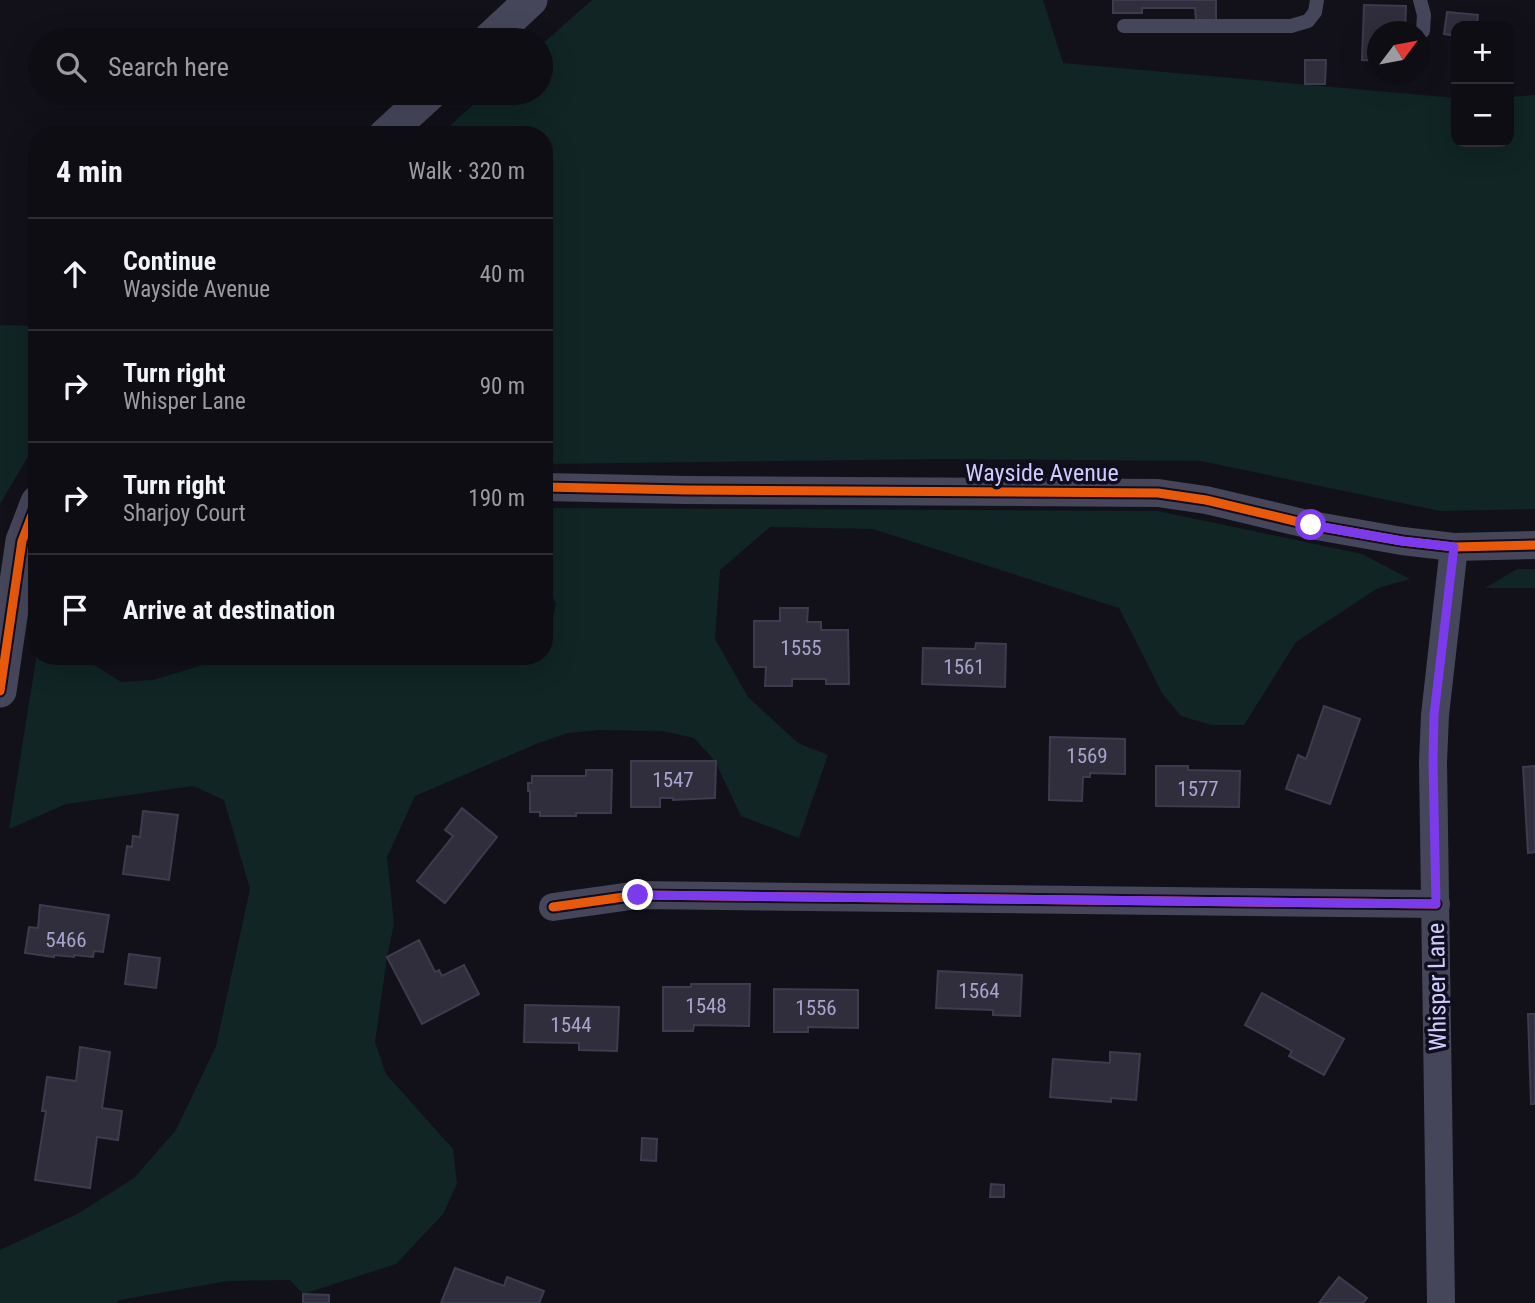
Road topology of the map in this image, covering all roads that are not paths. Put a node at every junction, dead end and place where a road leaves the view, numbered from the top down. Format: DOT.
graph roads {
  1 [pos="531,0"];
  2 [pos="1317,0"];
  3 [pos="1420,0"];
  4 [pos="1424,21"];
  5 [pos="1124,26"];
  6 [pos="501,28"];
  7 [pos="417,105"];
  8 [pos="395,126"];
  9 [pos="553,487"];
  10 [pos="28,525"];
  11 [pos="1535,545"];
  12 [pos="1454,547"];
  13 [pos="0,691"];
  14 [pos="1436,904"];
  15 [pos="554,907"];
  16 [pos="1441,1303"];
  1 -- 6 [label="street"];
  2 -- 5 [label="lane"];
  3 -- 4 [label="lane"];
  7 -- 8 [label="street"];
  9 -- 12 [label="street, Wayside Avenue"];
  10 -- 13 [label="street"];
  11 -- 12 [label="street, Wayside Avenue"];
  12 -- 14 [label="street, Whisper Lane"];
  14 -- 15 [label="street"];
  14 -- 16 [label="street, Whisper Lane"];
}
